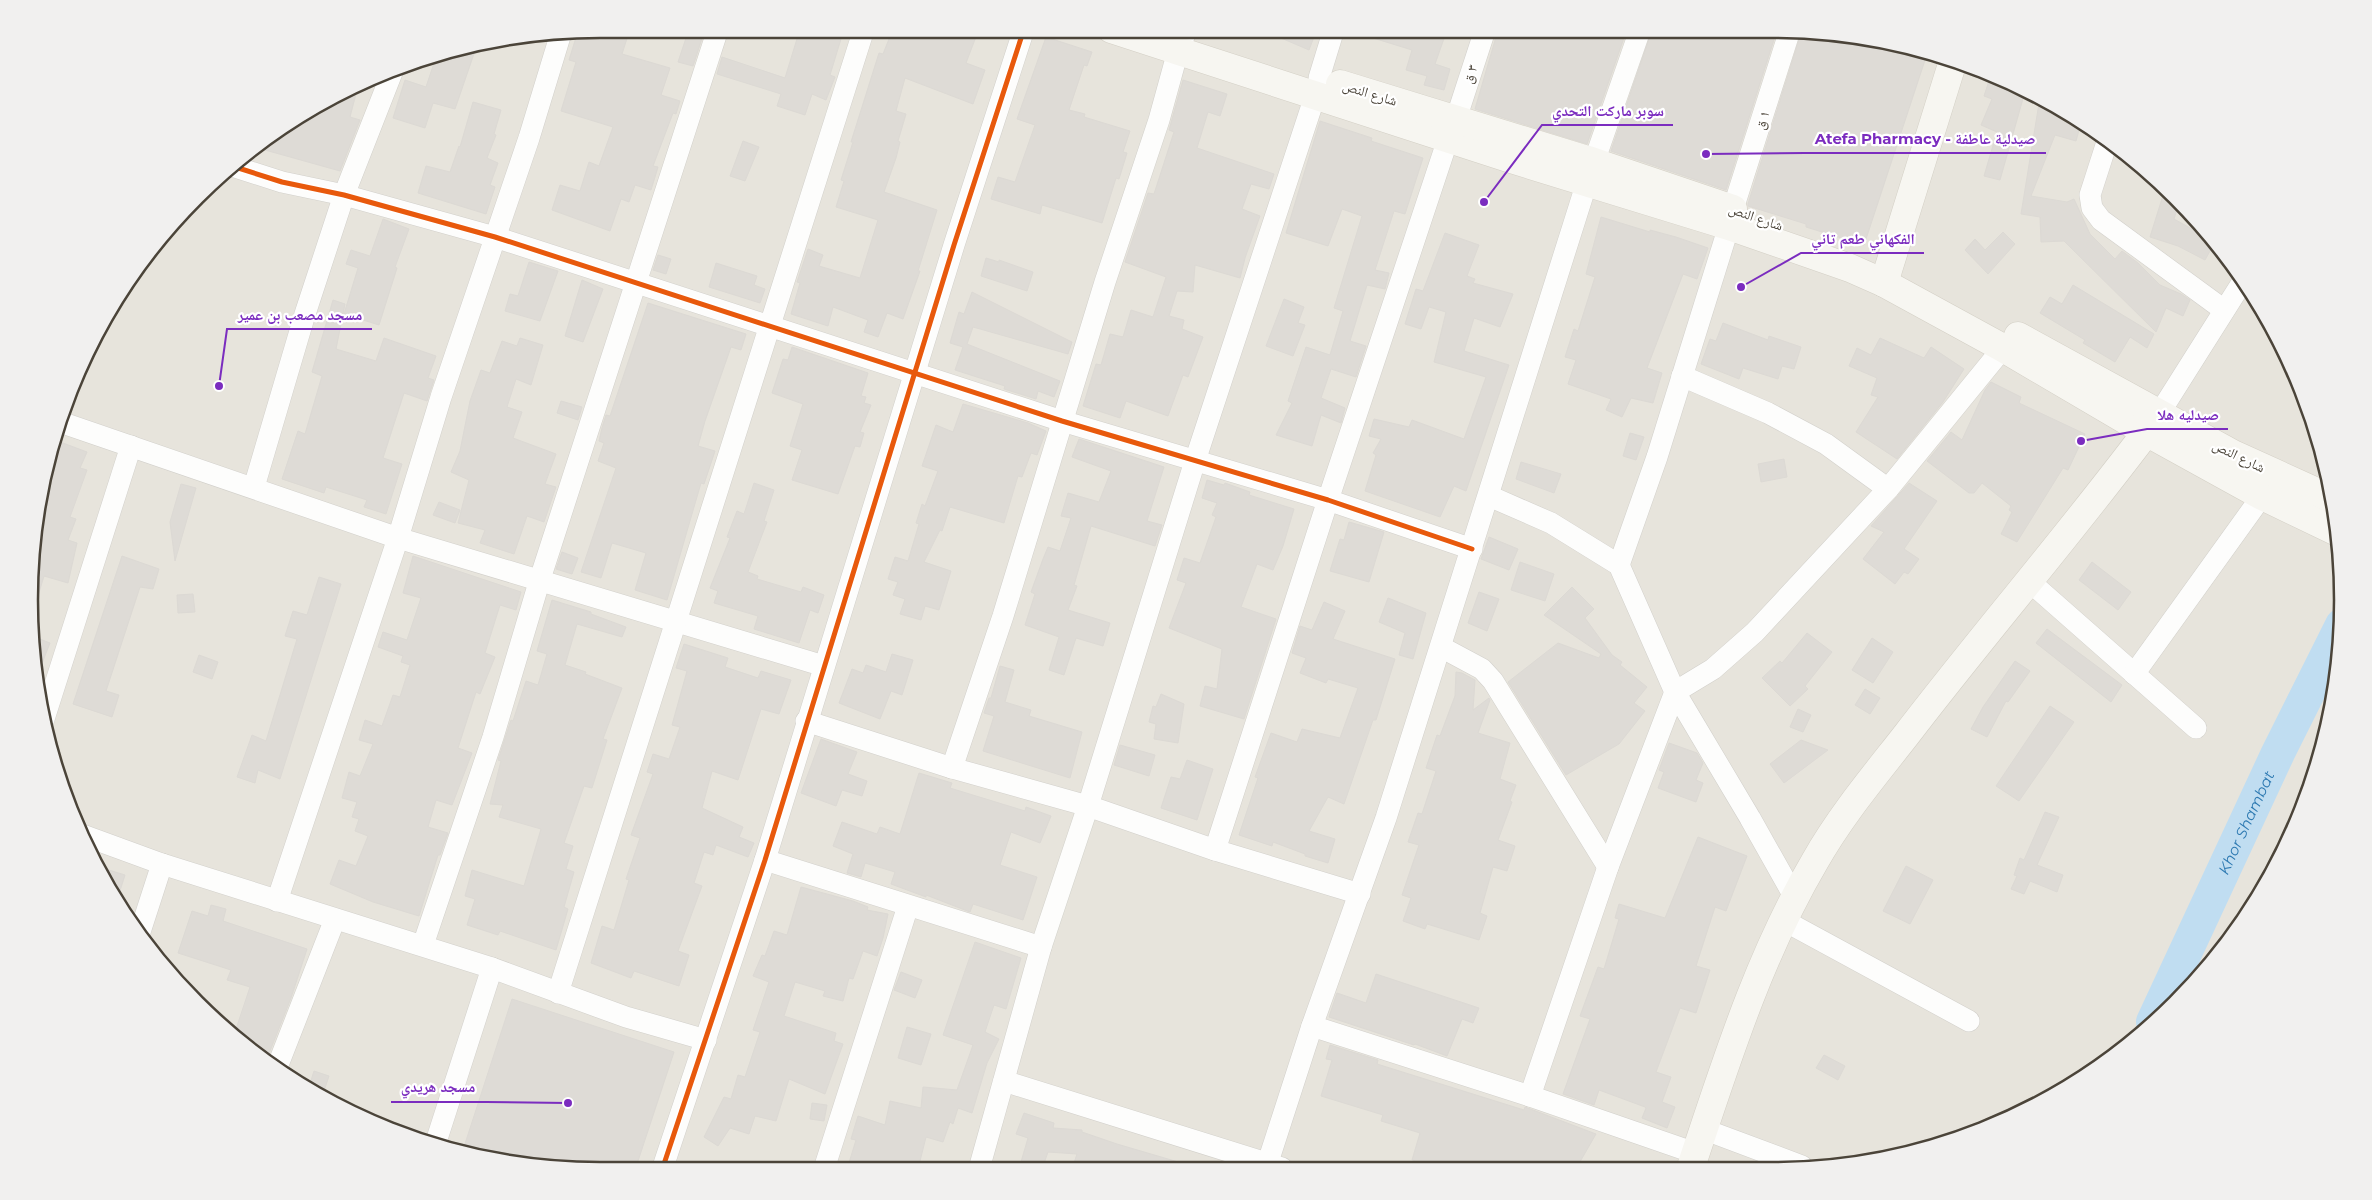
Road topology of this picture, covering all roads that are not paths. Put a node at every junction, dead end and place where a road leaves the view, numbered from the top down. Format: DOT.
graph roads {
  1 [pos="715,38"];
  2 [pos="861,38"];
  3 [pos="1021,38"];
  4 [pos="1180,38"];
  5 [pos="1186,38"];
  6 [pos="1332,38"];
  7 [pos="1482,38"];
  8 [pos="1637,38"];
  9 [pos="1787,38"];
  10 [pos="559,39"];
  11 [pos="1951,67"];
  12 [pos="389,79"];
  13 [pos="1317,87"];
  14 [pos="1452,129"];
  15 [pos="2105,147"];
  16 [pos="240,168"];
  17 [pos="1590,172"];
  18 [pos="344,195"];
  19 [pos="1731,218"];
  20 [pos="495,237"];
  21 [pos="1887,275"];
  22 [pos="637,283"];
  23 [pos="2240,286"];
  24 [pos="2224,310"];
  25 [pos="771,326"];
  26 [pos="2003,348"];
  27 [pos="916,374"];
  28 [pos="1682,376"];
  29 [pos="1062,421"];
  30 [pos="2153,423"];
  31 [pos="66,424"];
  32 [pos="132,446"];
  33 [pos="1195,461"];
  34 [pos="254,487"];
  35 [pos="1888,489"];
  36 [pos="1488,496"];
  37 [pos="2262,496"];
  38 [pos="2325,496"];
  39 [pos="1328,500"];
  40 [pos="2330,529"];
  41 [pos="398,538"];
  42 [pos="1472,549"];
  43 [pos="1619,565"];
  44 [pos="540,579"];
  45 [pos="2029,581"];
  46 [pos="675,622"];
  47 [pos="1441,647"];
  48 [pos="824,666"];
  49 [pos="2134,674"];
  50 [pos="1675,692"];
  51 [pos="48,708"];
  52 [pos="806,721"];
  53 [pos="2196,728"];
  54 [pos="952,768"];
  55 [pos="1088,806"];
  56 [pos="91,838"];
  57 [pos="1215,850"];
  58 [pos="765,860"];
  59 [pos="162,864"];
  60 [pos="1608,868"];
  61 [pos="1360,894"];
  62 [pos="277,901"];
  63 [pos="908,906"];
  64 [pos="1789,909"];
  65 [pos="335,919"];
  66 [pos="142,926"];
  67 [pos="423,945"];
  68 [pos="1041,947"];
  69 [pos="492,968"];
  70 [pos="558,993"];
  71 [pos="1969,1021"];
  72 [pos="1312,1026"];
  73 [pos="706,1040"];
  74 [pos="279,1062"];
  75 [pos="1004,1081"];
  76 [pos="1530,1096"];
  77 [pos="437,1138"];
  78 [pos="1696,1150"];
  79 [pos="665,1162"];
  80 [pos="826,1162"];
  81 [pos="980,1162"];
  82 [pos="1265,1162"];
  83 [pos="1276,1162"];
  84 [pos="1775,1162"];
  1 -- 22 [label="street"];
  2 -- 25 [label="street"];
  3 -- 27 [label="street"];
  4 -- 29 [label="street"];
  5 -- 13 [label="main road, شارع النص"];
  6 -- 13 [label="street"];
  7 -- 14 [label="street, ٣ ق"];
  8 -- 17 [label="street"];
  9 -- 19 [label="street, ١ ق"];
  10 -- 20 [label="street"];
  11 -- 21 [label="main road"];
  12 -- 18 [label="street"];
  13 -- 14 [label="main road, شارع النص"];
  13 -- 33 [label="street"];
  14 -- 17 [label="main road, شارع النص"];
  14 -- 39 [label="street, ٣ ق"];
  15 -- 24 [label="street"];
  16 -- 18 [label="street"];
  17 -- 19 [label="main road, شارع النص"];
  17 -- 36 [label="street"];
  18 -- 20 [label="street"];
  18 -- 34 [label="street"];
  19 -- 21 [label="main road, شارع النص"];
  19 -- 21 [label="main road, شارع النص"];
  19 -- 28 [label="street, ١ ق"];
  20 -- 22 [label="street"];
  20 -- 41 [label="street"];
  21 -- 26 [label="main road, شارع النص"];
  21 -- 30 [label="main road, شارع النص"];
  22 -- 25 [label="street"];
  22 -- 44 [label="street"];
  23 -- 24 [label="street"];
  24 -- 30 [label="street"];
  25 -- 27 [label="street"];
  25 -- 46 [label="street"];
  26 -- 30 [label="main road, شارع النص"];
  26 -- 35 [label="street"];
  27 -- 29 [label="street"];
  27 -- 48 [label="street"];
  28 -- 35 [label="street"];
  28 -- 43 [label="street, ١ ق"];
  29 -- 33 [label="street"];
  29 -- 54 [label="street"];
  30 -- 37 [label="main road, شارع النص"];
  30 -- 38 [label="main road, شارع النص"];
  30 -- 45 [label="main road"];
  31 -- 32 [label="street"];
  32 -- 34 [label="street"];
  32 -- 51 [label="street"];
  33 -- 39 [label="street"];
  33 -- 55 [label="street"];
  34 -- 41 [label="street"];
  35 -- 50 [label="street"];
  36 -- 42 [label="street"];
  36 -- 43 [label="street"];
  37 -- 40 [label="main road, شارع النص"];
  37 -- 49 [label="street"];
  39 -- 42 [label="street"];
  39 -- 57 [label="street, ٣ ق"];
  41 -- 44 [label="street"];
  41 -- 62 [label="street"];
  42 -- 47 [label="street"];
  43 -- 50 [label="street"];
  44 -- 46 [label="street"];
  44 -- 67 [label="street"];
  45 -- 49 [label="street"];
  45 -- 64 [label="main road"];
  46 -- 48 [label="street"];
  46 -- 70 [label="street"];
  47 -- 60 [label="street"];
  47 -- 61 [label="street"];
  48 -- 52 [label="street"];
  49 -- 53 [label="street"];
  50 -- 60 [label="street"];
  50 -- 64 [label="street"];
  52 -- 54 [label="street"];
  52 -- 58 [label="street"];
  54 -- 55 [label="street"];
  55 -- 57 [label="street"];
  55 -- 68 [label="street"];
  56 -- 59 [label="street"];
  57 -- 61 [label="street"];
  58 -- 63 [label="street"];
  58 -- 73 [label="street"];
  59 -- 62 [label="street"];
  59 -- 66 [label="street"];
  60 -- 76 [label="street"];
  61 -- 72 [label="street"];
  62 -- 65 [label="street"];
  63 -- 68 [label="street"];
  63 -- 80 [label="street"];
  64 -- 71 [label="street"];
  64 -- 78 [label="main road"];
  65 -- 67 [label="street"];
  65 -- 74 [label="street"];
  67 -- 69 [label="street"];
  68 -- 75 [label="street"];
  69 -- 70 [label="street"];
  69 -- 77 [label="street"];
  70 -- 73 [label="street"];
  72 -- 76 [label="street"];
  72 -- 83 [label="street"];
  73 -- 79 [label="street"];
  75 -- 81 [label="street"];
  75 -- 82 [label="street"];
  76 -- 78 [label="street"];
  78 -- 84 [label="street"];
}
